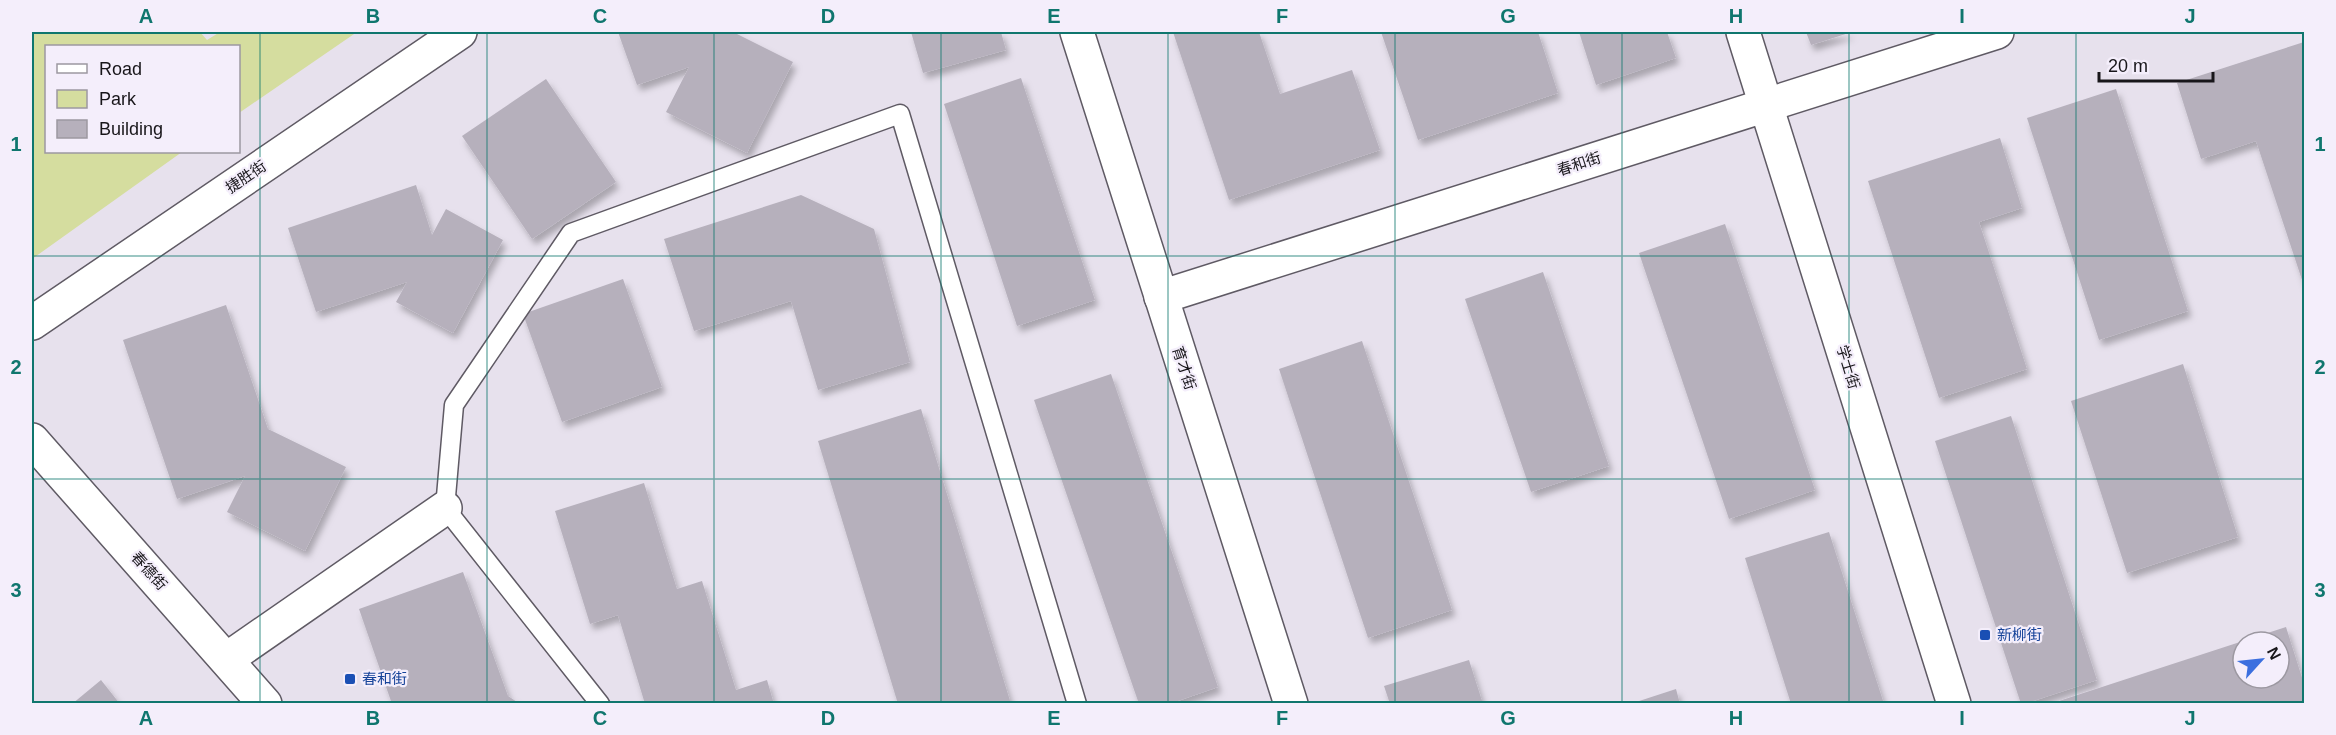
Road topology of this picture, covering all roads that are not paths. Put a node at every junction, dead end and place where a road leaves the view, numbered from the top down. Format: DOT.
graph roads {
  1 [pos="460,32"];
  2 [pos="1077,32"];
  3 [pos="1743,32"];
  4 [pos="1997,32"];
  5 [pos="1766,105"];
  6 [pos="1161,297"];
  7 [pos="32,323"];
  8 [pos="32,440"];
  9 [pos="445,508"];
  10 [pos="227,659"];
  11 [pos="265,704"];
  12 [pos="600,704"];
  13 [pos="1077,704"];
  14 [pos="1291,704"];
  15 [pos="1954,704"];
  1 -- 7 [label="street, 捷胜街"];
  2 -- 6 [label="street, 育才街"];
  3 -- 5 [label="street, 学士街"];
  4 -- 5 [label="street, 春和街"];
  5 -- 6 [label="street, 春和街"];
  5 -- 15 [label="street, 学士街"];
  6 -- 14 [label="street, 育才街"];
  8 -- 10 [label="street, 春德街"];
  9 -- 10 [label="street"];
  9 -- 12 [label="lane"];
  9 -- 13 [label="lane"];
  10 -- 11 [label="street, 春德街"];
}
